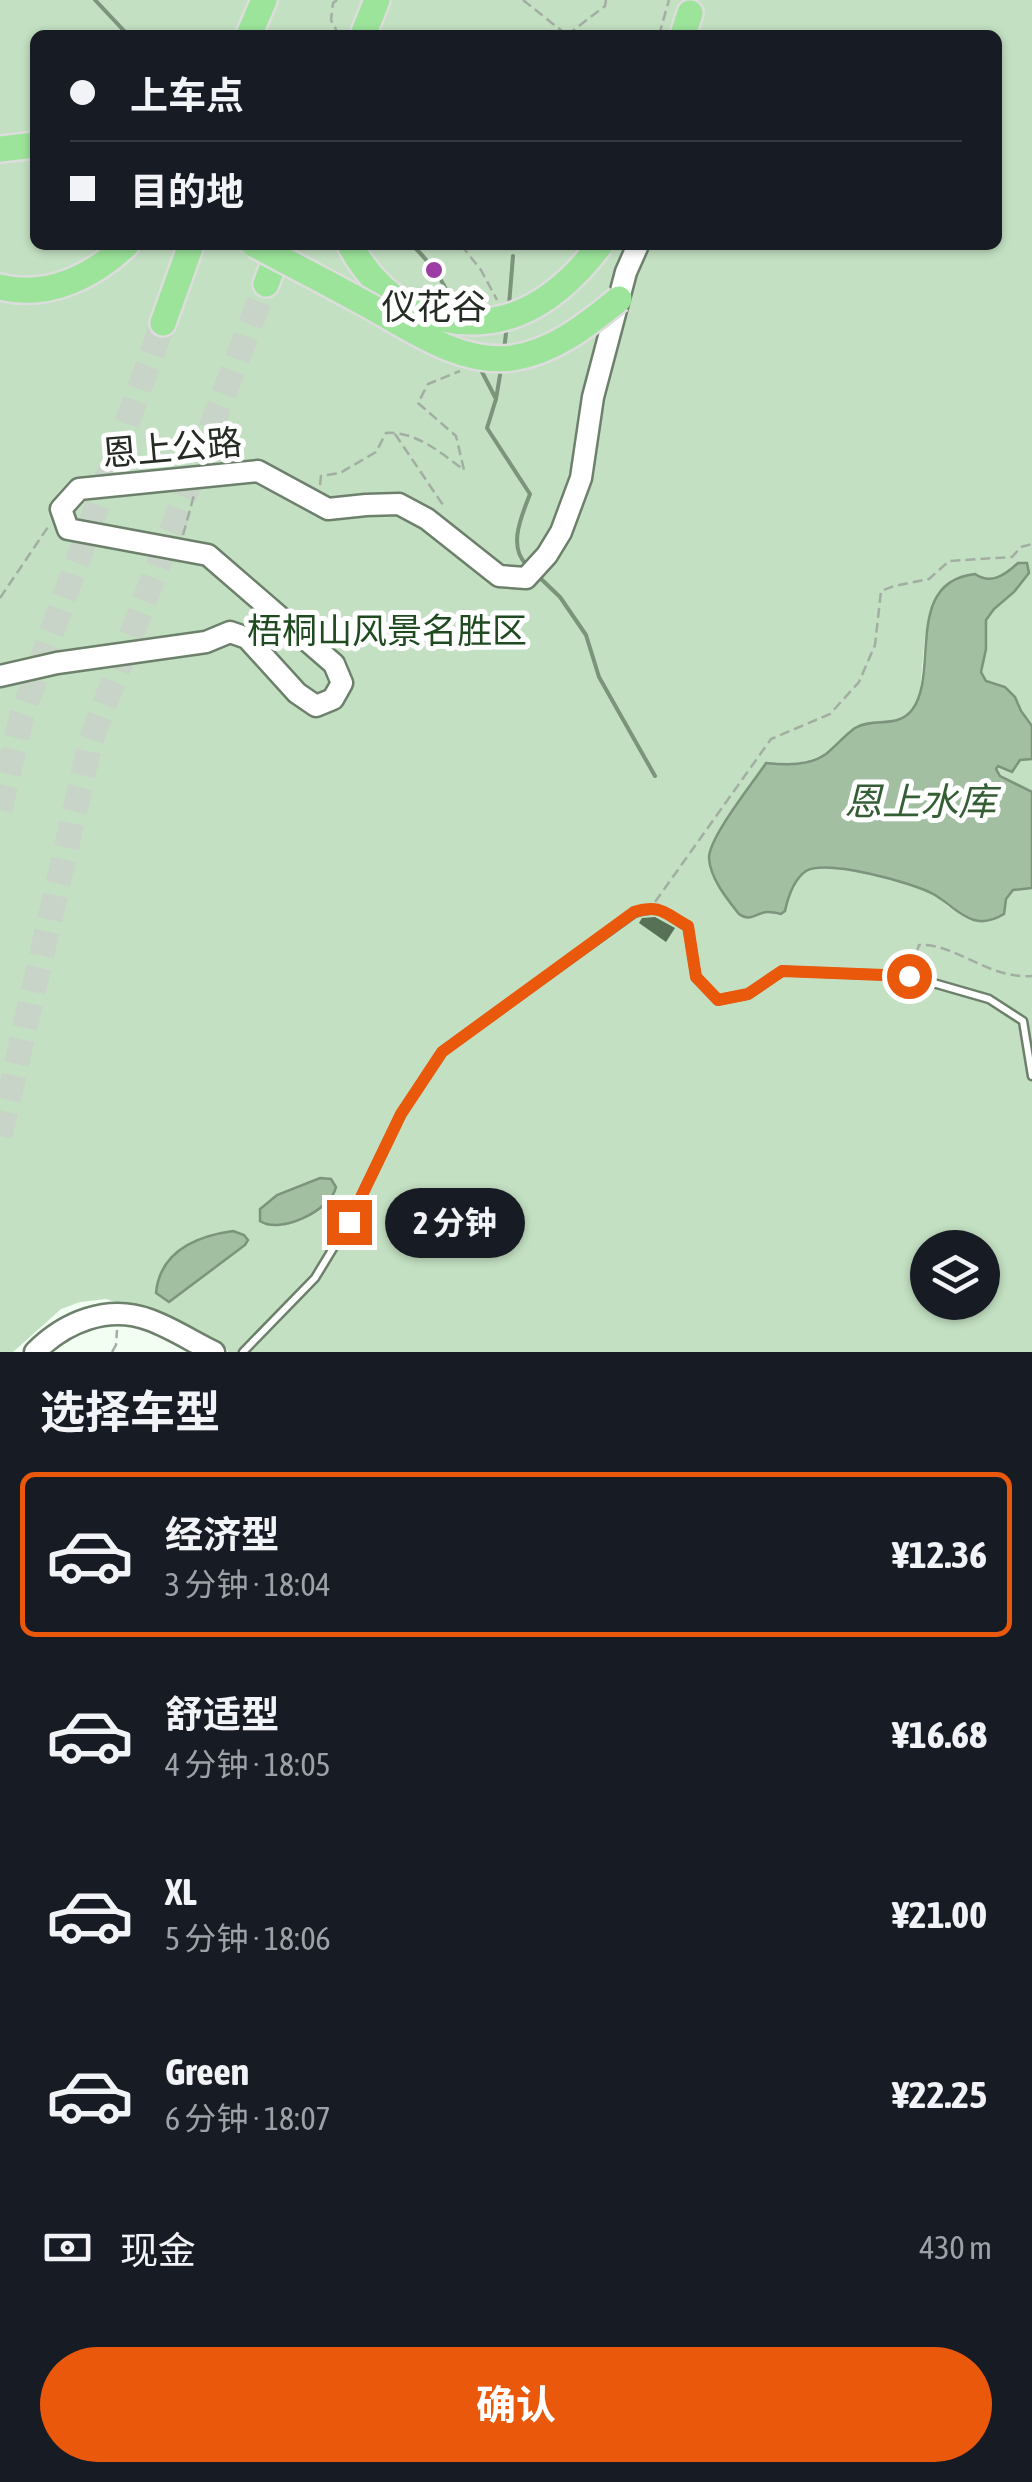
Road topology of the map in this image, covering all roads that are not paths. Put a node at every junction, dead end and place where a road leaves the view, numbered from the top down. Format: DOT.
graph roads {
  1 [pos="264,0"];
  2 [pos="281,0"];
  3 [pos="377,0"];
  4 [pos="390,0"];
  5 [pos="251,30"];
  6 [pos="269,30"];
  7 [pos="365,30"];
  8 [pos="380,30"];
  9 [pos="30,146"];
  10 [pos="0,149"];
  11 [pos="119,250"];
  12 [pos="189,250"];
  13 [pos="264,250"];
  14 [pos="279,250"];
  15 [pos="352,250"];
  16 [pos="596,250"];
  17 [pos="636,250"];
  18 [pos="266,284"];
  19 [pos="11,290"];
  20 [pos="619,299"];
  21 [pos="163,323"];
  22 [pos="0,676"];
  23 [pos="1032,1076"];
  24 [pos="35,1352"];
  25 [pos="214,1352"];
  26 [pos="242,1352"];
  1 -- 5 [label="highway"];
  2 -- 6 [label="highway"];
  3 -- 7 [label="highway"];
  4 -- 8 [label="highway"];
  9 -- 10 [label="highway"];
  11 -- 19 [label="highway"];
  12 -- 21 [label="highway"];
  13 -- 20 [label="highway, bridge"];
  14 -- 18 [label="highway"];
  15 -- 16 [label="highway, bridge"];
  17 -- 20 [label="street, 恩上公路"];
  20 -- 22 [label="street, 恩上公路"];
  23 -- 26 [label="lane"];
  24 -- 25 [label="street"];
}
